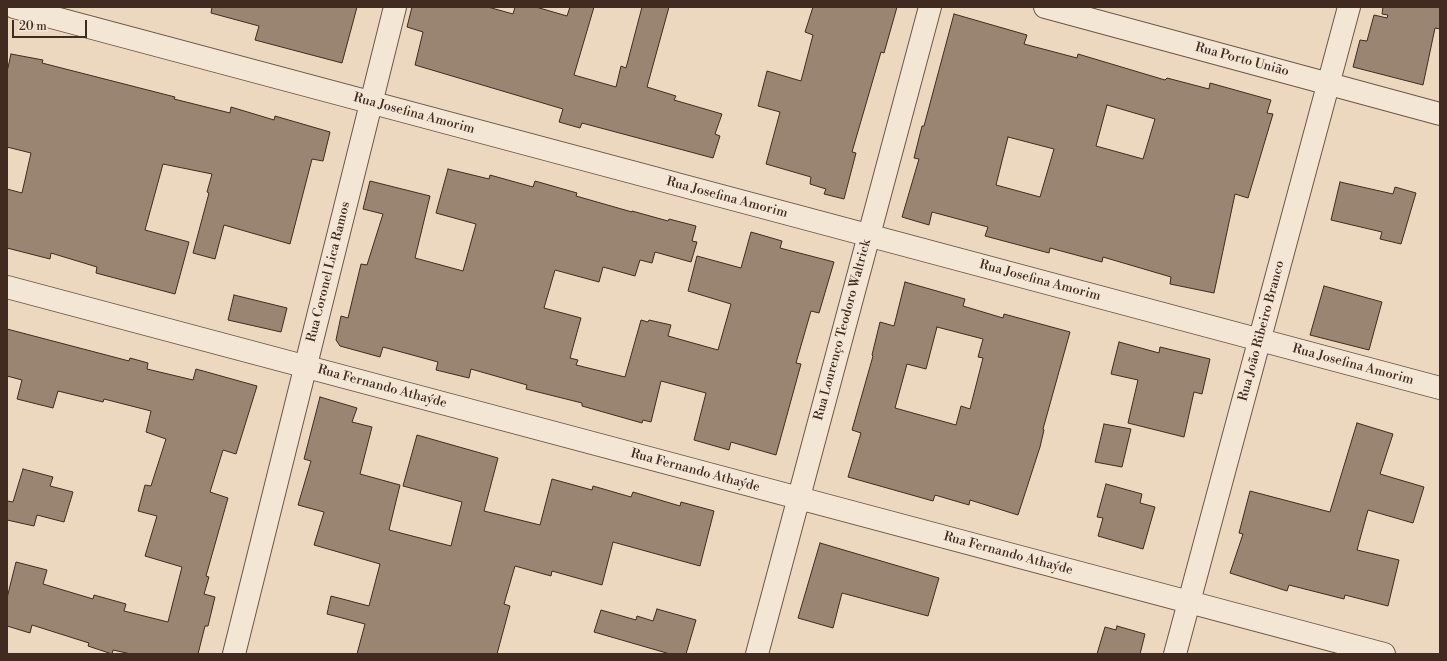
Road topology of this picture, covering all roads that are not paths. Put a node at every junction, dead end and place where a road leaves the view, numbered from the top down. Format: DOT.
graph roads {
  1 [pos="14,7"];
  2 [pos="395,7"];
  3 [pos="930,7"];
  4 [pos="1045,7"];
  5 [pos="1349,7"];
  6 [pos="1328,84"];
  7 [pos="371,102"];
  8 [pos="1440,114"];
  9 [pos="869,235"];
  10 [pos="7,288"];
  11 [pos="1259,340"];
  12 [pos="305,367"];
  13 [pos="1440,388"];
  14 [pos="799,498"];
  15 [pos="1189,602"];
  16 [pos="234,654"];
  17 [pos="757,654"];
  18 [pos="1175,654"];
  19 [pos="1384,654"];
  1 -- 7 [label="street, Rua Josefina Amorim"];
  2 -- 7 [label="street, Rua Coronel Lica Ramos"];
  3 -- 9 [label="street, Rua Lourenço Teodoro Waltrick"];
  4 -- 6 [label="street, Rua Porto União"];
  5 -- 6 [label="street, Rua João Ribeiro Branco"];
  6 -- 8 [label="street, Rua Porto União"];
  6 -- 11 [label="street, Rua João Ribeiro Branco"];
  7 -- 9 [label="street, Rua Josefina Amorim"];
  7 -- 12 [label="street, Rua Coronel Lica Ramos"];
  9 -- 11 [label="street, Rua Josefina Amorim"];
  9 -- 14 [label="street, Rua Lourenço Teodoro Waltrick"];
  10 -- 12 [label="street, Rua Fernando Athaýde"];
  11 -- 13 [label="street, Rua Josefina Amorim"];
  11 -- 15 [label="street, Rua João Ribeiro Branco"];
  12 -- 14 [label="street, Rua Fernando Athaýde"];
  12 -- 16 [label="street, Rua Coronel Lica Ramos"];
  14 -- 15 [label="street, Rua Fernando Athaýde"];
  14 -- 17 [label="street, Rua Lourenço Teodoro Waltrick"];
  15 -- 18 [label="street, Rua João Ribeiro Branco"];
  15 -- 19 [label="street, Rua Fernando Athaýde"];
}
